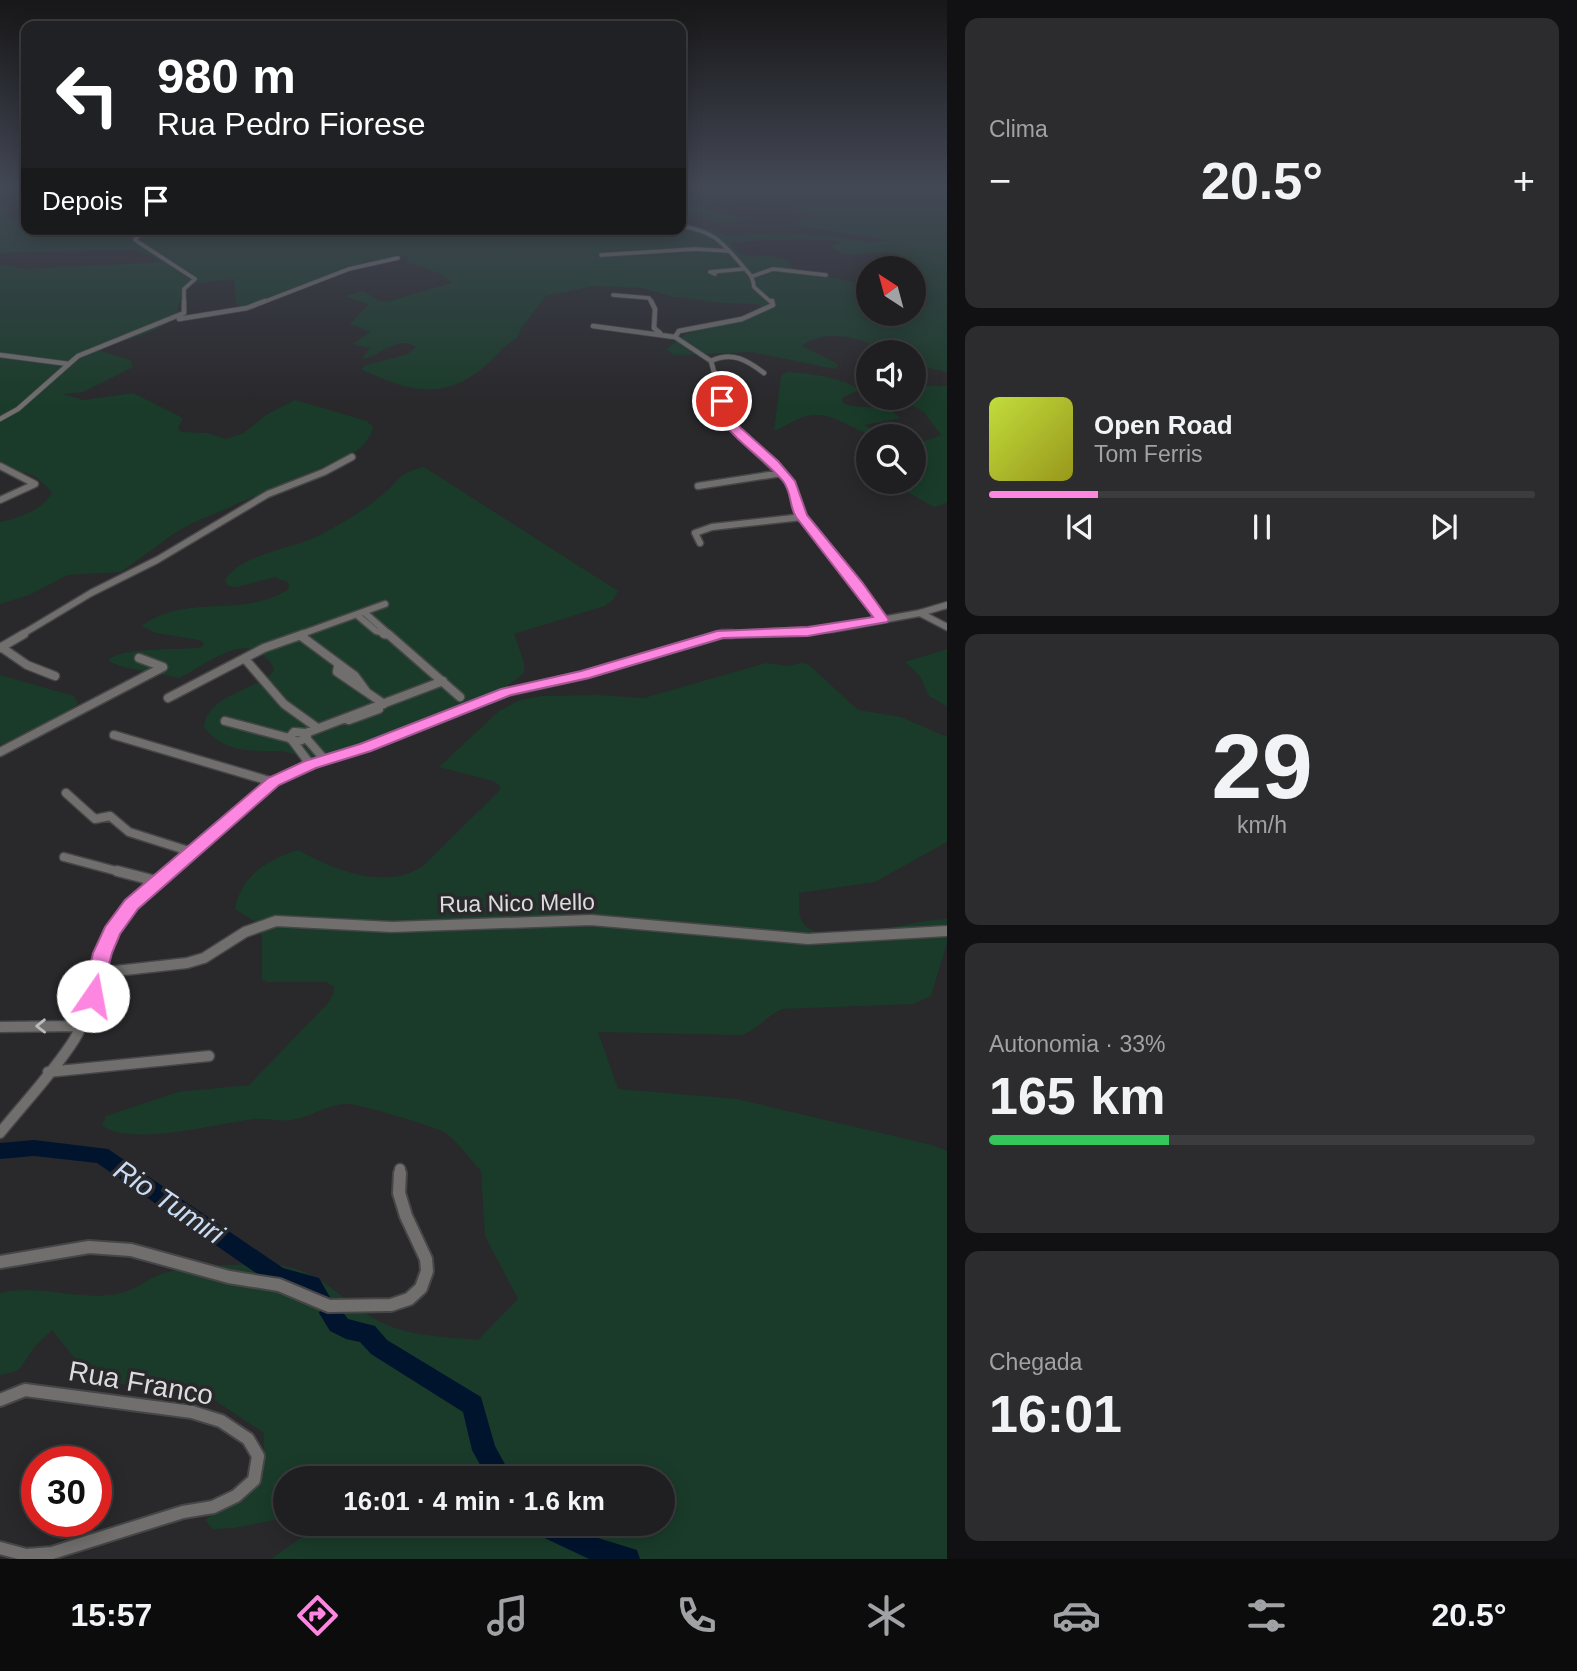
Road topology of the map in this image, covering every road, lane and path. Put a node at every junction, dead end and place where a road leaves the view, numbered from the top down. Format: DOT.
graph roads {
  1 [pos="165,260"];
  2 [pos="390,260"];
  3 [pos="736,260"];
  4 [pos="743,269"];
  5 [pos="715,274"];
  6 [pos="826,275"];
  7 [pos="753,276"];
  8 [pos="613,295"];
  9 [pos="169,321"];
  10 [pos="593,326"];
  11 [pos="663,335"];
  12 [pos="675,337"];
  13 [pos="0,355"];
  14 [pos="711,360"];
  15 [pos="69,364"];
  16 [pos="764,373"];
  17 [pos="0,419"];
  18 [pos="352,457"];
  19 [pos="0,466"];
  20 [pos="11,471"];
  21 [pos="782,473"];
  22 [pos="0,476"];
  23 [pos="698,486"];
  24 [pos="0,500"];
  25 [pos="802,517"];
  26 [pos="700,543"];
  27 [pos="385,604"];
  28 [pos="947,605"];
  29 [pos="920,613"];
  30 [pos="361,614"];
  31 [pos="882,620"];
  32 [pos="947,627"];
  33 [pos="301,636"];
  34 [pos="0,648"];
  35 [pos="139,658"];
  36 [pos="245,659"];
  37 [pos="55,676"];
  38 [pos="443,681"];
  39 [pos="460,696"];
  40 [pos="168,698"];
  41 [pos="384,704"];
  42 [pos="225,721"];
  43 [pos="316,727"];
  44 [pos="114,735"];
  45 [pos="306,735"];
  46 [pos="290,739"];
  47 [pos="316,750"];
  48 [pos="0,752"];
  49 [pos="303,755"];
  50 [pos="325,760"];
  51 [pos="310,764"];
  52 [pos="273,782"];
  53 [pos="66,793"];
  54 [pos="192,852"];
  55 [pos="64,857"];
  56 [pos="156,881"];
  57 [pos="947,931"];
  58 [pos="98,973"];
  59 [pos="82,1026"];
  60 [pos="0,1027"];
  61 [pos="209,1055"];
  62 [pos="48,1072"];
  63 [pos="0,1133"];
  64 [pos="400,1169"];
  65 [pos="0,1262"];
  66 [pos="0,1400"];
  67 [pos="0,1548"];
  1 -- 9 [label="street"];
  2 -- 9 [label="street"];
  3 -- 4 [label="street"];
  4 -- 5 [label="street"];
  4 -- 7 [label="street"];
  6 -- 7 [label="street"];
  7 -- 12 [label="street"];
  8 -- 11 [label="street"];
  9 -- 15 [label="street"];
  10 -- 11 [label="street"];
  11 -- 12 [label="street"];
  12 -- 14 [label="street"];
  13 -- 15 [label="street"];
  14 -- 16 [label="street"];
  14 -- 21 [label="street"];
  15 -- 17 [label="street"];
  18 -- 34 [label="street"];
  19 -- 20 [label="street"];
  20 -- 22 [label="street"];
  20 -- 24 [label="street"];
  21 -- 23 [label="street"];
  21 -- 25 [label="street"];
  25 -- 26 [label="street"];
  25 -- 31 [label="street"];
  27 -- 30 [label="street"];
  28 -- 29 [label="street"];
  29 -- 31 [label="street"];
  29 -- 32 [label="street"];
  30 -- 33 [label="street"];
  30 -- 38 [label="street"];
  31 -- 50 [label="street"];
  33 -- 36 [label="street"];
  33 -- 41 [label="street"];
  34 -- 37 [label="street"];
  35 -- 48 [label="street"];
  36 -- 40 [label="street"];
  36 -- 43 [label="street"];
  38 -- 39 [label="street"];
  38 -- 41 [label="street"];
  41 -- 43 [label="street"];
  42 -- 46 [label="street"];
  43 -- 45 [label="street"];
  44 -- 52 [label="street"];
  45 -- 46 [label="street"];
  45 -- 47 [label="street"];
  46 -- 49 [label="street"];
  47 -- 49 [label="street"];
  47 -- 50 [label="street"];
  49 -- 51 [label="street"];
  50 -- 51 [label="street"];
  51 -- 52 [label="street"];
  52 -- 54 [label="street"];
  53 -- 54 [label="street"];
  54 -- 56 [label="street"];
  55 -- 56 [label="street"];
  56 -- 58 [label="street"];
  57 -- 58 [label="street, Rua Nico Mello"];
  58 -- 59 [label="street"];
  59 -- 60 [label="street, one-way"];
  59 -- 62 [label="street"];
  61 -- 62 [label="street"];
  62 -- 63 [label="street"];
  64 -- 65 [label="street"];
  66 -- 67 [label="street, Rua Franco"];
}
